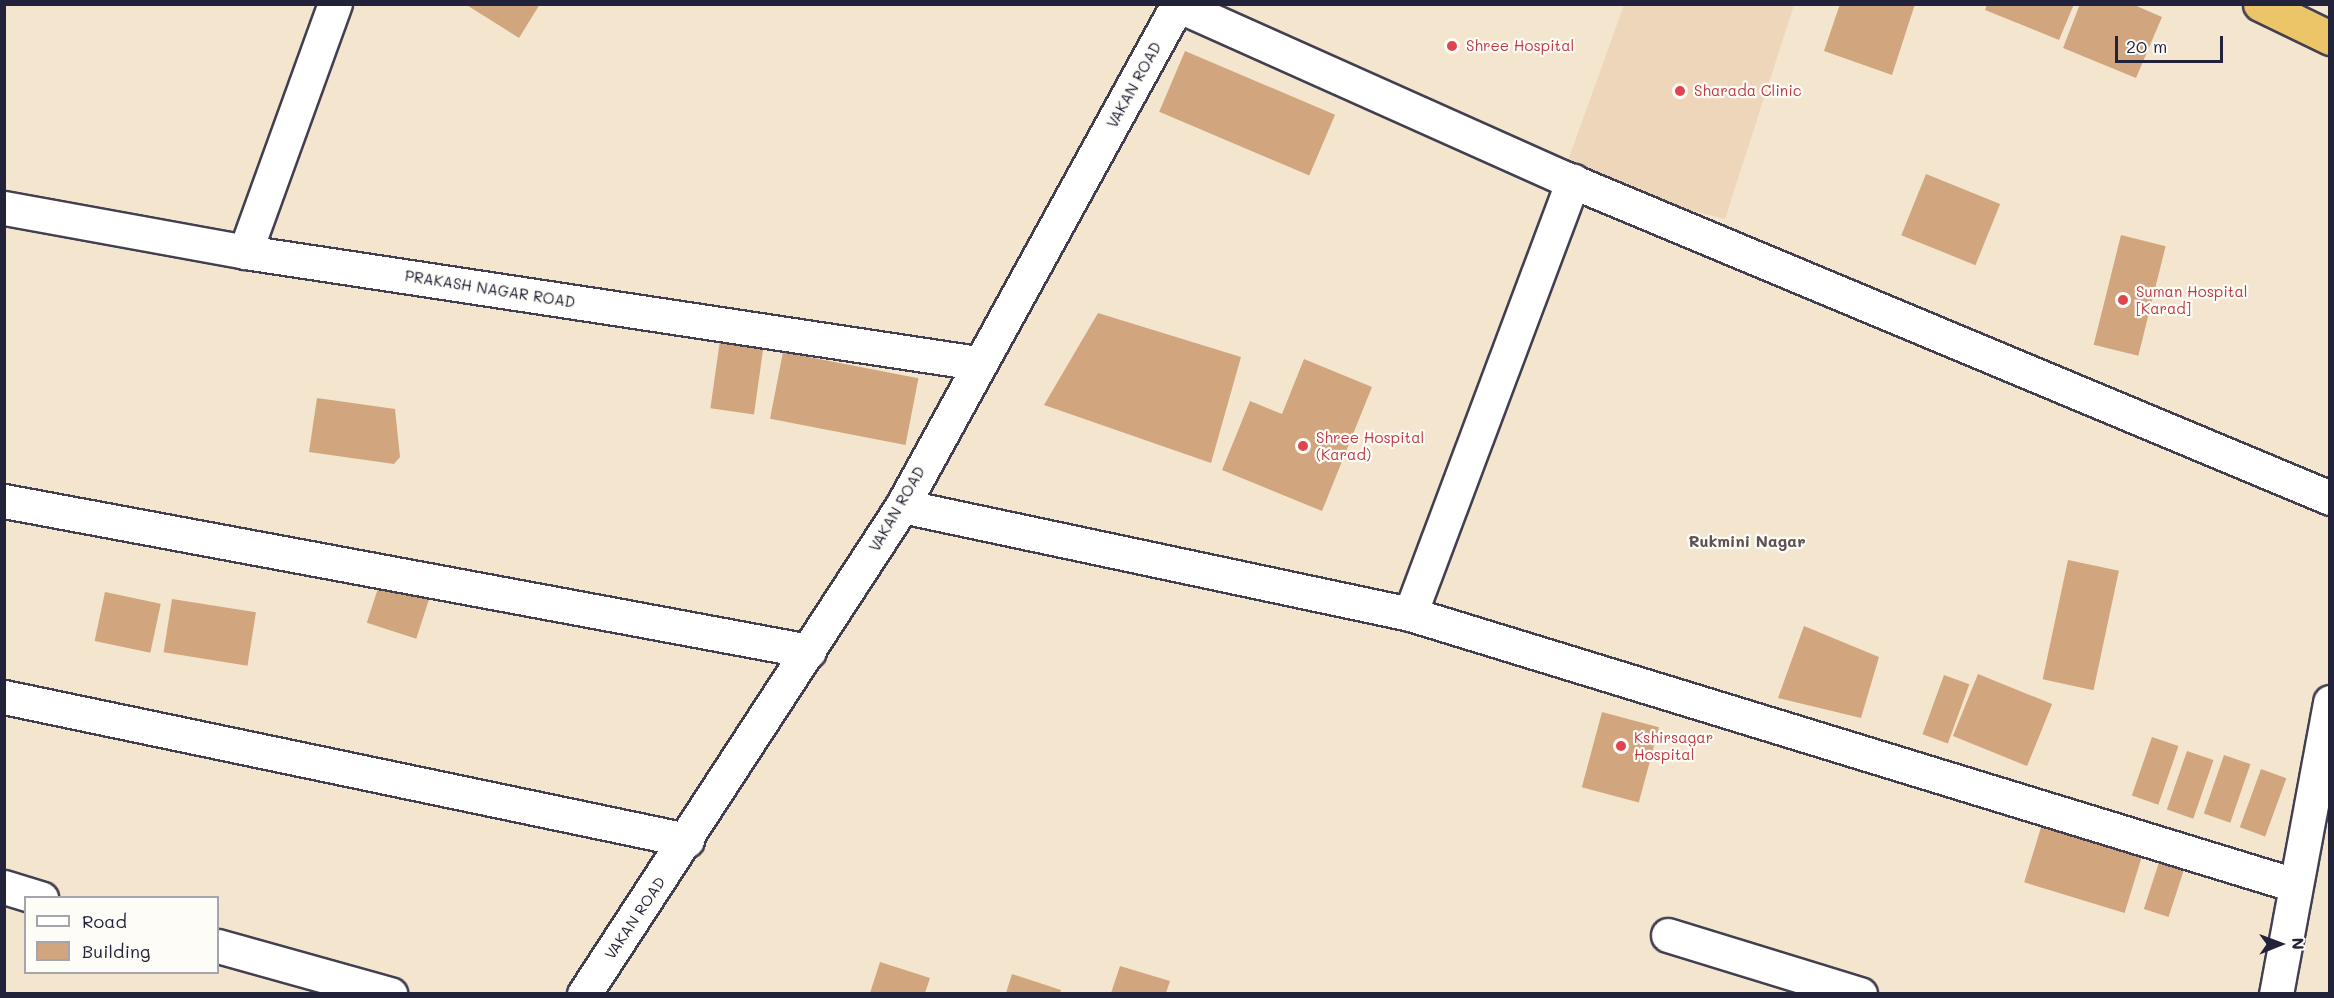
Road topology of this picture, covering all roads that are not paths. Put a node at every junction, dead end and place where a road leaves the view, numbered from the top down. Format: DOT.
graph roads {
  1 [pos="335,4"];
  2 [pos="2260,4"];
  3 [pos="1176,5"];
  4 [pos="2321,33"];
  5 [pos="1573,181"];
  6 [pos="4,208"];
  7 [pos="245,252"];
  8 [pos="977,363"];
  9 [pos="2330,498"];
  10 [pos="4,501"];
  11 [pos="902,506"];
  12 [pos="1410,614"];
  13 [pos="809,651"];
  14 [pos="4,697"];
  15 [pos="2330,702"];
  16 [pos="687,840"];
  17 [pos="2295,885"];
  18 [pos="4,888"];
  19 [pos="37,896"];
  20 [pos="1668,935"];
  21 [pos="219,946"];
  22 [pos="390,993"];
  23 [pos="584,993"];
  24 [pos="1860,993"];
  25 [pos="2276,993"];
  1 -- 7 [label="street"];
  2 -- 4 [label="highway"];
  3 -- 5 [label="street"];
  3 -- 8 [label="street, VAKAN ROAD"];
  5 -- 9 [label="street"];
  5 -- 12 [label="street"];
  6 -- 7 [label="street, PRAKASH NAGAR ROAD"];
  7 -- 8 [label="street, PRAKASH NAGAR ROAD"];
  8 -- 11 [label="street, VAKAN ROAD"];
  10 -- 13 [label="street"];
  11 -- 12 [label="street"];
  11 -- 13 [label="street, VAKAN ROAD"];
  12 -- 17 [label="street"];
  13 -- 16 [label="street, VAKAN ROAD"];
  14 -- 16 [label="street"];
  15 -- 17 [label="street"];
  16 -- 23 [label="street, VAKAN ROAD"];
  17 -- 25 [label="street"];
  18 -- 19 [label="street"];
  20 -- 24 [label="street"];
  21 -- 22 [label="street"];
}
